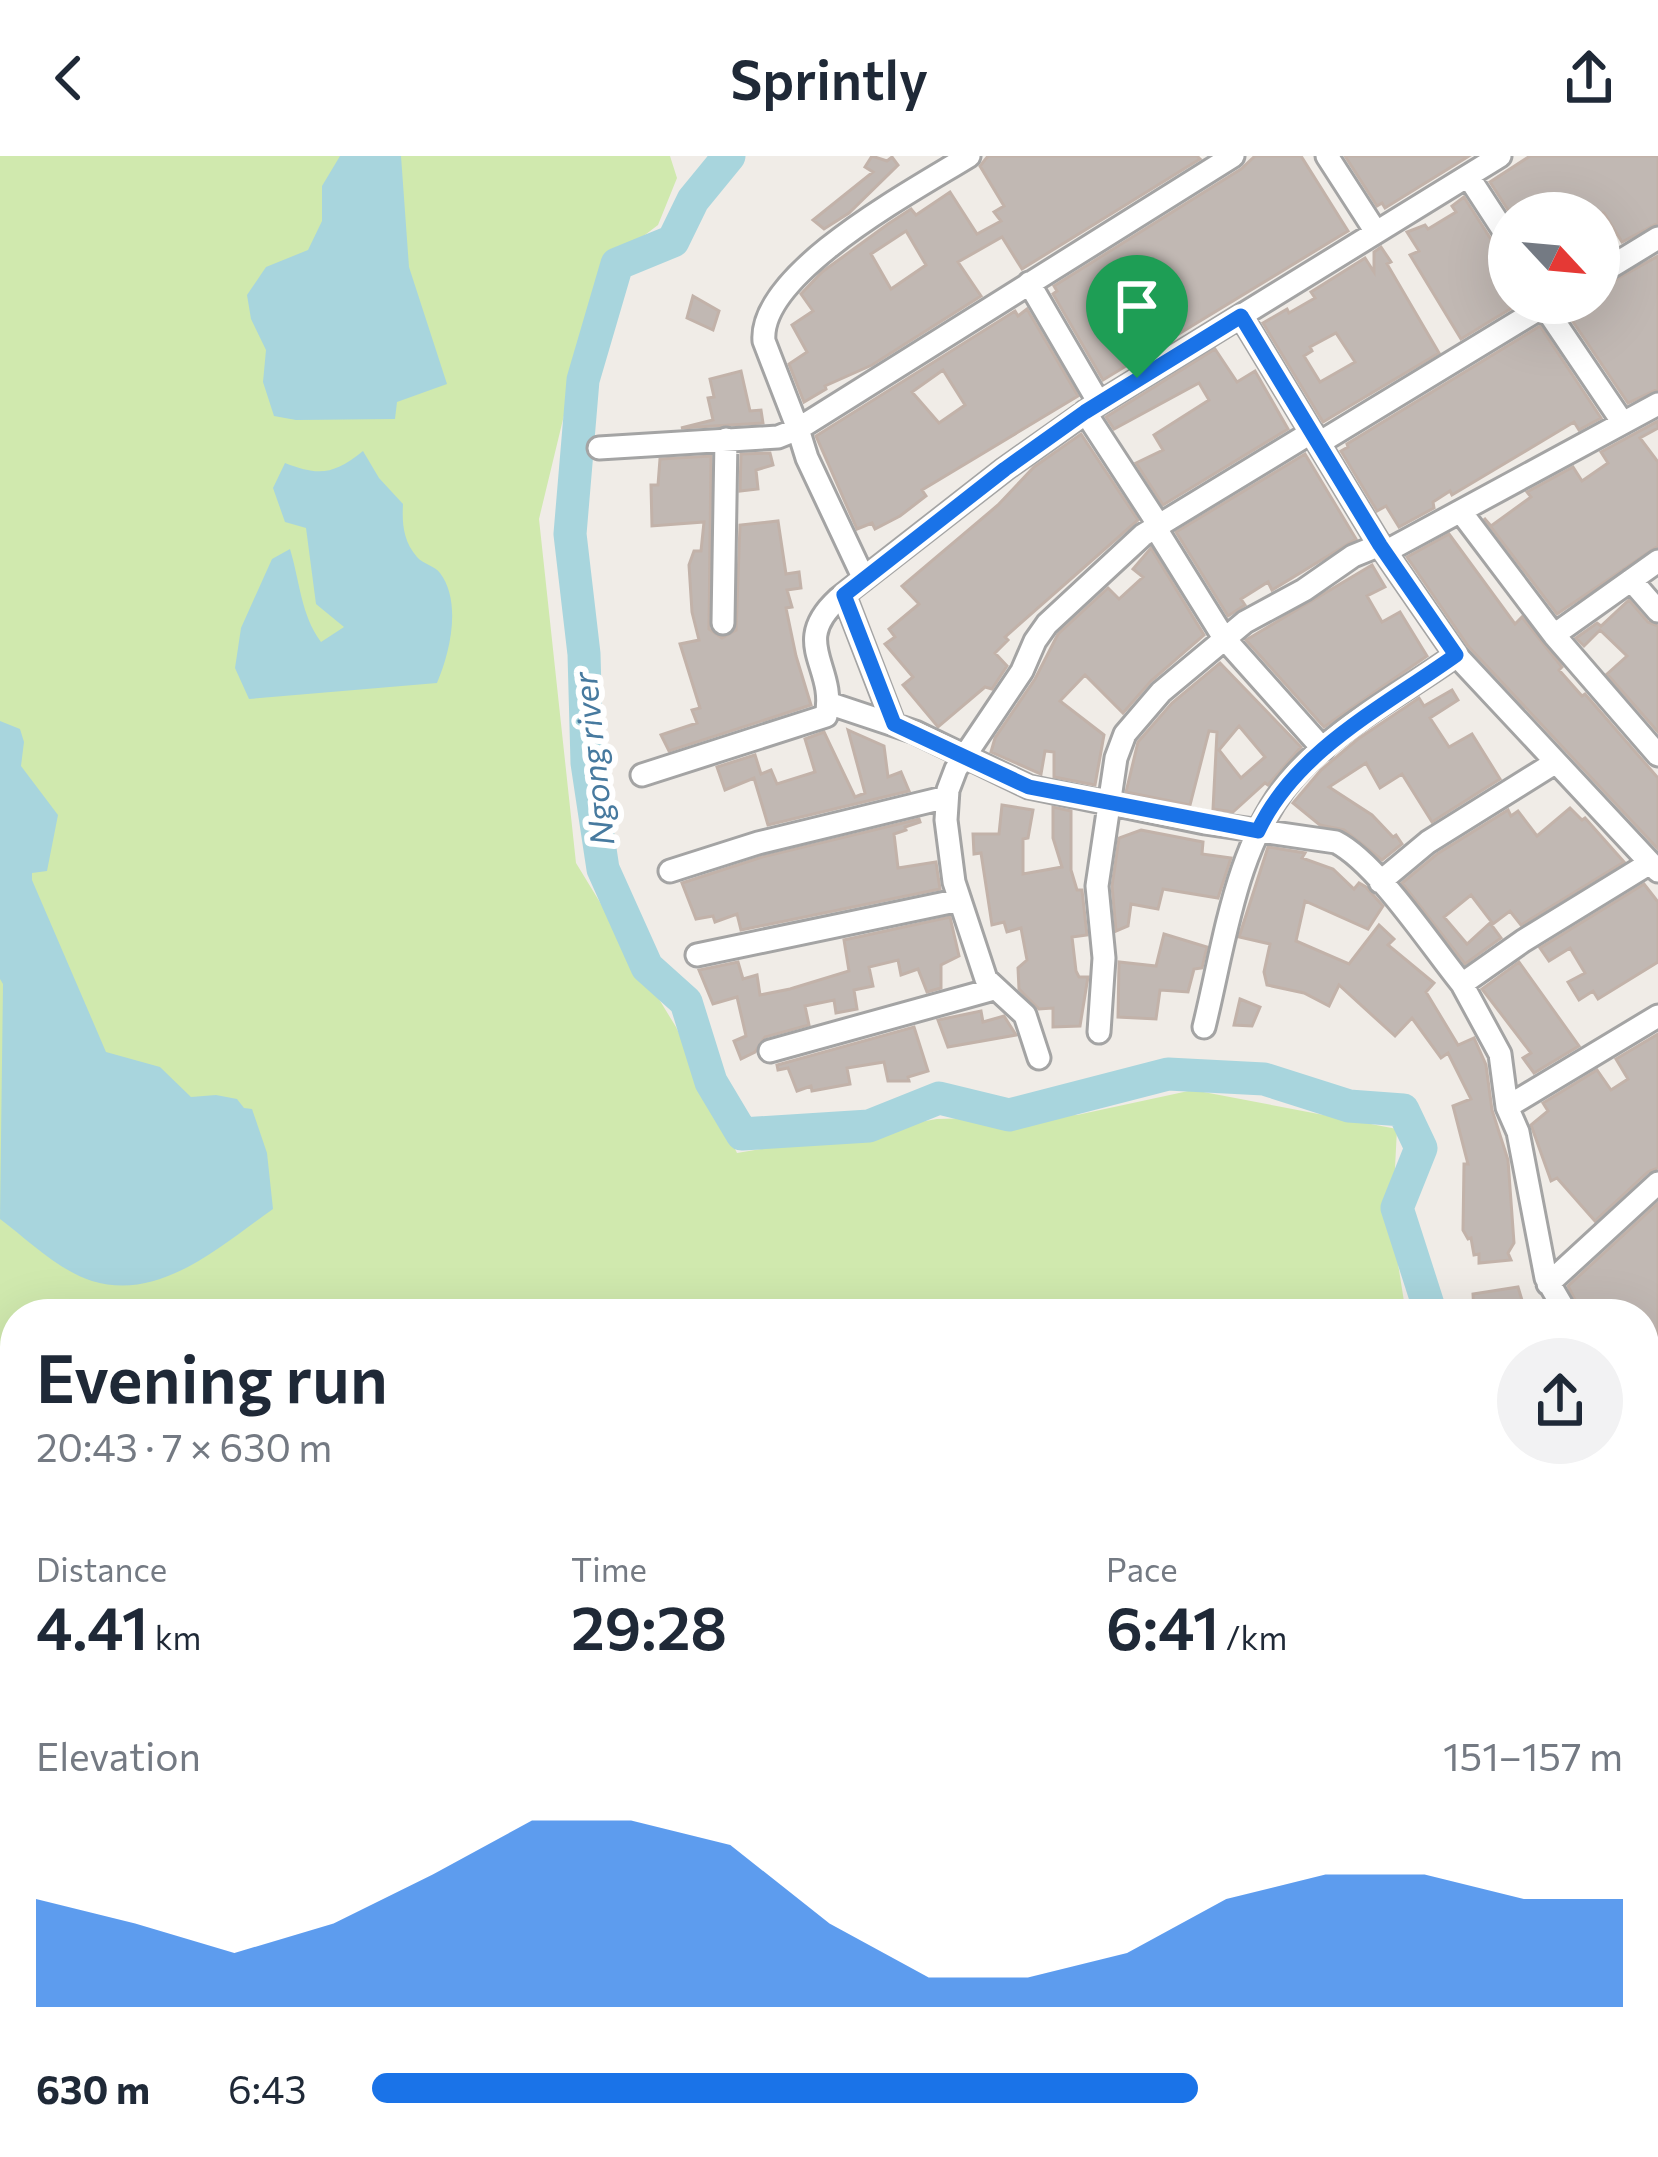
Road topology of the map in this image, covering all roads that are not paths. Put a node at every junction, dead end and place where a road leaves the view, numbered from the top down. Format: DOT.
graph roads {
  1 [pos="969,156"];
  2 [pos="1233,156"];
  3 [pos="1328,156"];
  4 [pos="1500,156"];
  5 [pos="1468,176"];
  6 [pos="1488,207"];
  7 [pos="1376,232"];
  8 [pos="1658,238"];
  9 [pos="1620,261"];
  10 [pos="1030,283"];
  11 [pos="1241,316"];
  12 [pos="1511,324"];
  13 [pos="1558,324"];
  14 [pos="1658,404"];
  15 [pos="1092,407"];
  16 [pos="1623,424"];
  17 [pos="798,429"];
  18 [pos="1316,437"];
  19 [pos="726,439"];
  20 [pos="598,448"];
  21 [pos="1461,512"];
  22 [pos="1156,525"];
  23 [pos="1383,549"];
  24 [pos="1658,561"];
  25 [pos="864,580"];
  26 [pos="1631,580"];
  27 [pos="844,595"];
  28 [pos="1658,611"];
  29 [pos="723,622"];
  30 [pos="1554,635"];
  31 [pos="1224,638"];
  32 [pos="1456,655"];
  33 [pos="828,704"];
  34 [pos="894,724"];
  35 [pos="1323,749"];
  36 [pos="1658,755"];
  37 [pos="963,758"];
  38 [pos="1556,762"];
  39 [pos="641,775"];
  40 [pos="947,797"];
  41 [pos="1109,803"];
  42 [pos="1258,831"];
  43 [pos="1654,867"];
  44 [pos="670,871"];
  45 [pos="1380,882"];
  46 [pos="960,900"];
  47 [pos="698,955"];
  48 [pos="1462,984"];
  49 [pos="994,989"];
  50 [pos="1658,1016"];
  51 [pos="1204,1027"];
  52 [pos="1100,1032"];
  53 [pos="770,1051"];
  54 [pos="1040,1058"];
  55 [pos="1507,1107"];
  56 [pos="1658,1183"];
  57 [pos="1548,1284"];
  58 [pos="1558,1299"];
  1 -- 17 [label="street"];
  2 -- 10 [label="street"];
  3 -- 7 [label="street"];
  4 -- 5 [label="street"];
  5 -- 6 [label="street"];
  5 -- 7 [label="street"];
  7 -- 11 [label="street"];
  8 -- 9 [label="street"];
  10 -- 15 [label="street"];
  10 -- 17 [label="street"];
  11 -- 15 [label="street"];
  11 -- 18 [label="street"];
  12 -- 18 [label="street"];
  13 -- 16 [label="street"];
  14 -- 16 [label="street"];
  15 -- 22 [label="street"];
  15 -- 25 [label="street"];
  16 -- 21 [label="street"];
  17 -- 19 [label="street"];
  17 -- 25 [label="street"];
  18 -- 22 [label="street"];
  18 -- 23 [label="street"];
  19 -- 20 [label="street"];
  19 -- 29 [label="street"];
  21 -- 23 [label="street"];
  21 -- 30 [label="street"];
  22 -- 31 [label="street"];
  22 -- 37 [label="street"];
  23 -- 31 [label="street"];
  23 -- 32 [label="street"];
  24 -- 26 [label="street"];
  25 -- 27 [label="street"];
  26 -- 28 [label="street"];
  26 -- 30 [label="street"];
  27 -- 33 [label="street"];
  27 -- 34 [label="street"];
  30 -- 36 [label="street"];
  31 -- 35 [label="street"];
  31 -- 41 [label="street"];
  32 -- 35 [label="street"];
  32 -- 38 [label="street"];
  33 -- 34 [label="street"];
  33 -- 39 [label="street"];
  34 -- 37 [label="street"];
  35 -- 42 [label="street"];
  37 -- 40 [label="street"];
  37 -- 41 [label="street"];
  38 -- 43 [label="street"];
  38 -- 45 [label="street"];
  40 -- 44 [label="street"];
  40 -- 46 [label="street"];
  41 -- 42 [label="street"];
  41 -- 52 [label="street"];
  42 -- 45 [label="street"];
  42 -- 51 [label="street"];
  43 -- 48 [label="street"];
  45 -- 48 [label="street"];
  46 -- 47 [label="street"];
  46 -- 49 [label="street"];
  48 -- 55 [label="street"];
  49 -- 53 [label="street"];
  49 -- 54 [label="street"];
  50 -- 55 [label="street"];
  55 -- 57 [label="street"];
  56 -- 57 [label="street"];
  57 -- 58 [label="street"];
}
